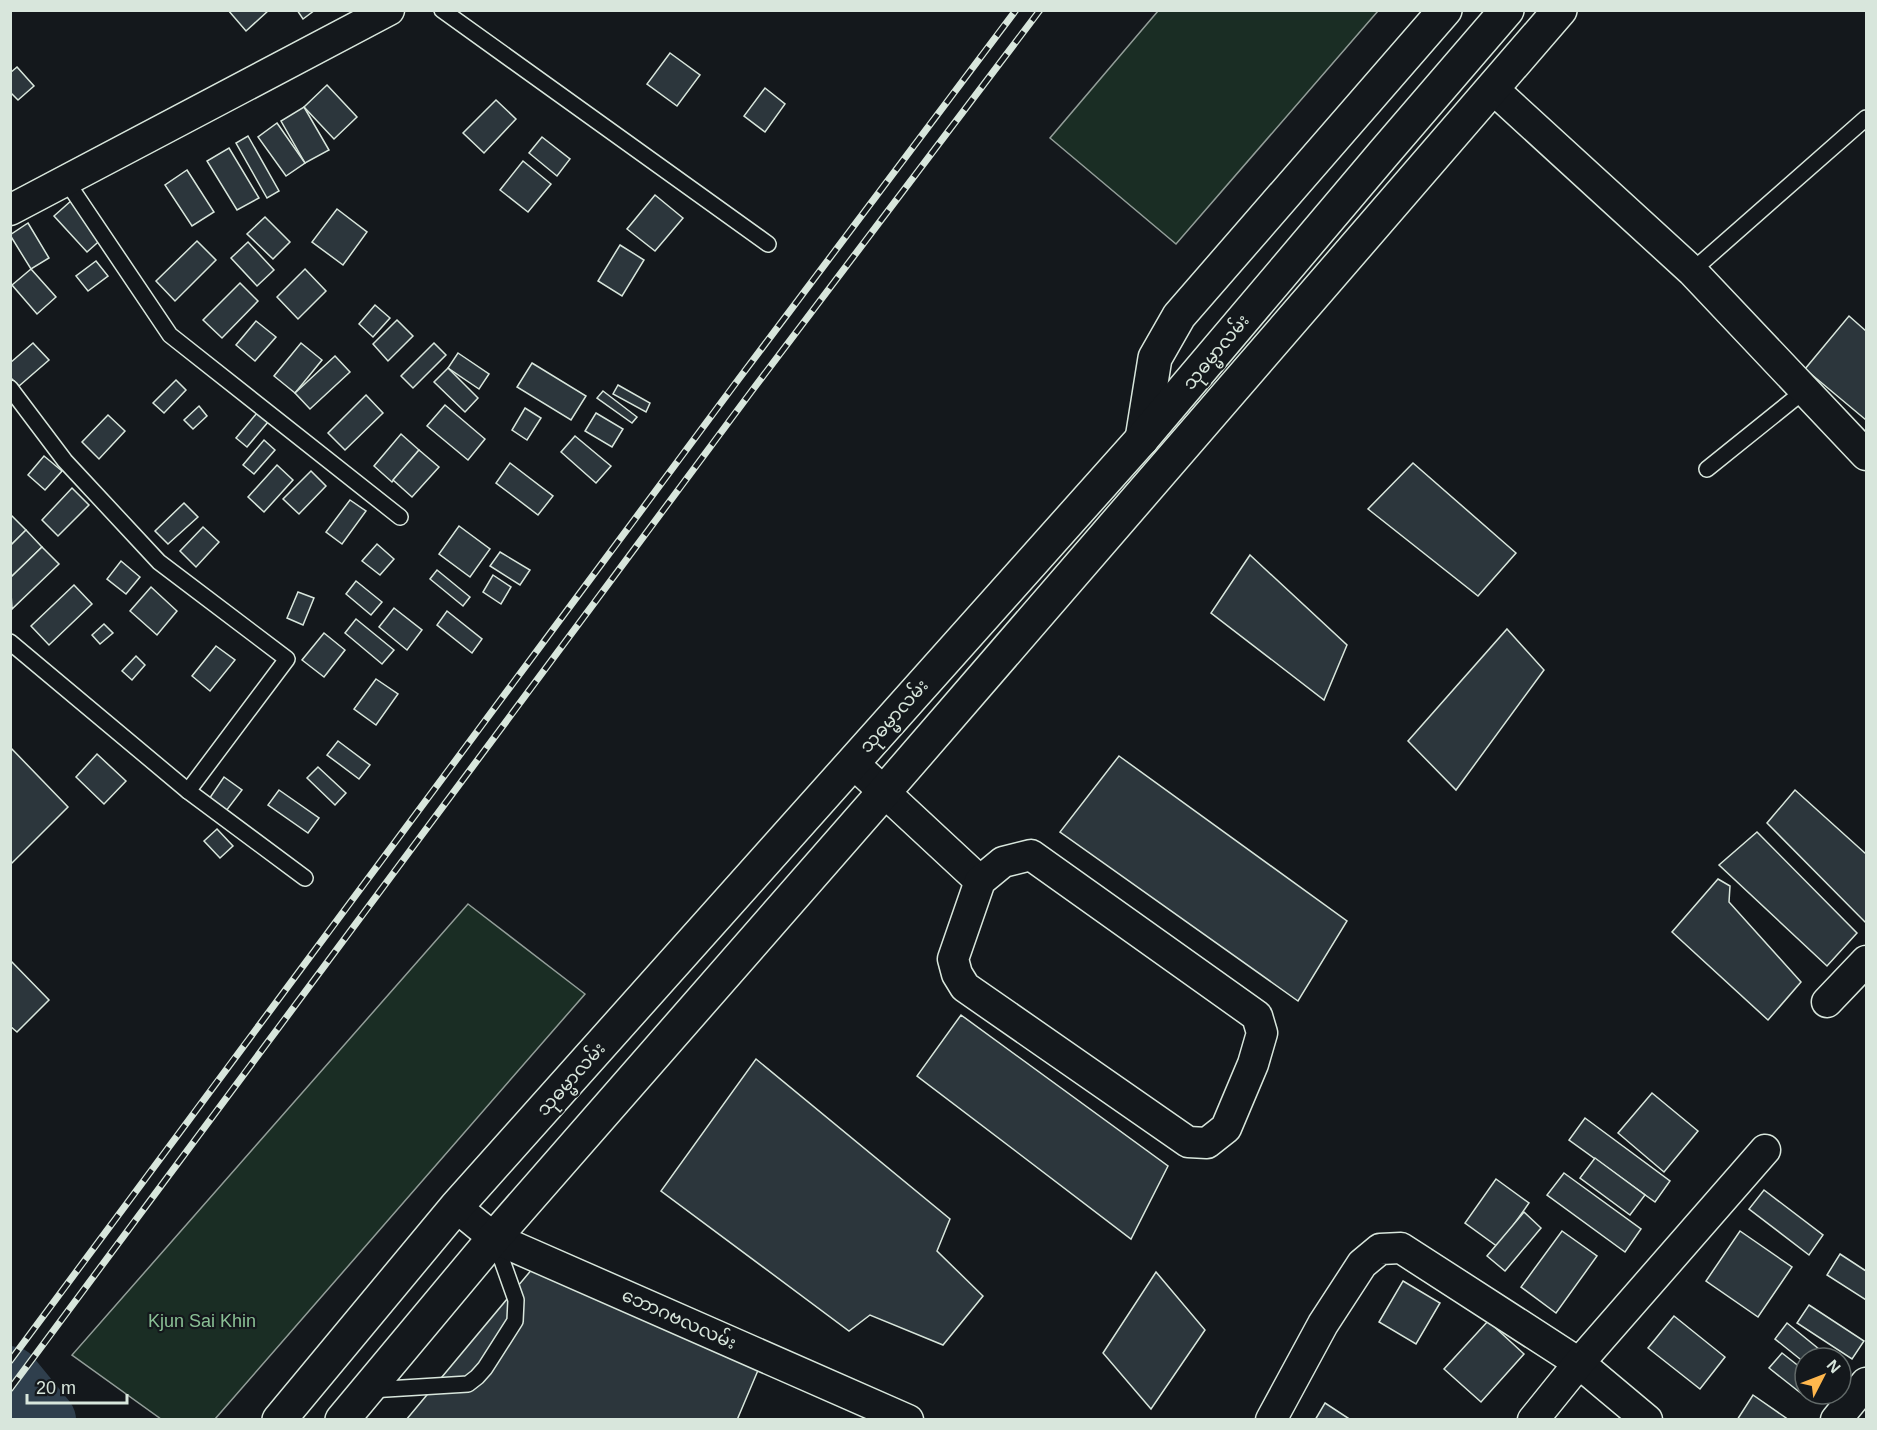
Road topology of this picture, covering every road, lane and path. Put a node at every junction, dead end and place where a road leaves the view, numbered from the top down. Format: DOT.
graph roads {
  1 [pos="389,10"];
  2 [pos="442,10"];
  3 [pos="1445,10"];
  4 [pos="1507,10"];
  5 [pos="1560,10"];
  6 [pos="1492,88"];
  7 [pos="1866,118"];
  8 [pos="67,182"];
  9 [pos="10,210"];
  10 [pos="768,244"];
  11 [pos="1692,271"];
  12 [pos="10,388"];
  13 [pos="1804,391"];
  14 [pos="1141,440"];
  15 [pos="1866,455"];
  16 [pos="1707,469"];
  17 [pos="400,517"];
  18 [pos="10,642"];
  19 [pos="853,762"];
  20 [pos="188,791"];
  21 [pos="885,791"];
  22 [pos="305,878"];
  23 [pos="980,881"];
  24 [pos="1866,961"];
  25 [pos="663,975"];
  26 [pos="1827,1002"];
  27 [pos="698,1005"];
  28 [pos="1765,1150"];
  29 [pos="456,1208"];
  30 [pos="494,1238"];
  31 [pos="1579,1363"];
  32 [pos="313,1378"];
  33 [pos="1866,1383"];
  34 [pos="354,1406"];
  35 [pos="279,1419"];
  36 [pos="908,1419"];
  37 [pos="1271,1419"];
  38 [pos="1533,1419"];
  39 [pos="1647,1419"];
  40 [pos="1836,1419"];
  1 -- 8 [label="street"];
  2 -- 10 [label="lane"];
  3 -- 14 [label="main road"];
  4 -- 14 [label="main road, သုဓမ္မာလမ်း"];
  5 -- 6 [label="main road, သုဓမ္မာလမ်း"];
  6 -- 11 [label="street"];
  6 -- 21 [label="main road, သုဓမ္မာလမ်း"];
  7 -- 11 [label="lane"];
  8 -- 9 [label="street"];
  8 -- 17 [label="lane"];
  11 -- 13 [label="street"];
  12 -- 20 [label="lane"];
  13 -- 15 [label="street"];
  13 -- 16 [label="lane"];
  14 -- 19 [label="main road, သုဓမ္မာလမ်း"];
  18 -- 20 [label="lane"];
  19 -- 21 [label="street"];
  19 -- 25 [label="main road, သုဓမ္မာလမ်း"];
  20 -- 22 [label="lane"];
  21 -- 23 [label="street"];
  21 -- 27 [label="main road, သုဓမ္မာလမ်း"];
  23 -- 23 [label="street"];
  24 -- 26 [label="street"];
  25 -- 27 [label="main road"];
  25 -- 29 [label="main road, သုဓမ္မာလမ်း"];
  27 -- 30 [label="main road, သုဓမ္မာလမ်း"];
  28 -- 31 [label="street"];
  29 -- 30 [label="street, ဘောဂဗလလမ်း"];
  29 -- 32 [label="main road, သုဓမ္မာလမ်း"];
  30 -- 34 [label="main road, သုဓမ္မာလမ်း"];
  30 -- 34 [label="lane"];
  30 -- 36 [label="street, ဘောဂဗလလမ်း"];
  31 -- 37 [label="street"];
  31 -- 38 [label="street"];
  31 -- 39 [label="street"];
  32 -- 34 [label="main road"];
  32 -- 35 [label="main road, သုဓမ္မာလမ်း"];
  33 -- 40 [label="street"];
}
